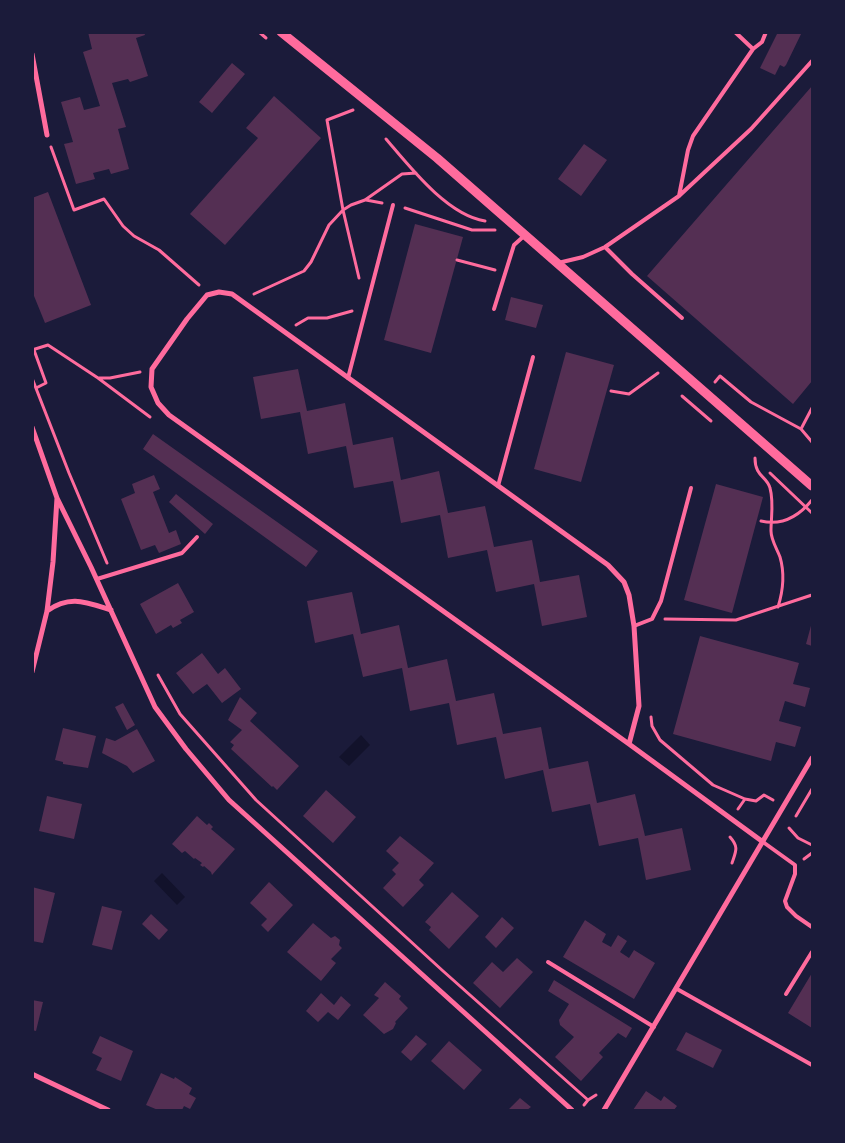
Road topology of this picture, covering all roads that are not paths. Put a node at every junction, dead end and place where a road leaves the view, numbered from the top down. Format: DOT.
graph roads {
  1 [pos="281,32"];
  2 [pos="735,32"];
  3 [pos="766,32"];
  4 [pos="753,49"];
  5 [pos="32,54"];
  6 [pos="812,61"];
  7 [pos="47,135"];
  8 [pos="679,196"];
  9 [pos="394,204"];
  10 [pos="526,235"];
  11 [pos="605,247"];
  12 [pos="558,263"];
  13 [pos="494,309"];
  14 [pos="682,318"];
  15 [pos="533,357"];
  16 [pos="348,378"];
  17 [pos="32,427"];
  18 [pos="498,486"];
  19 [pos="812,486"];
  20 [pos="691,488"];
  21 [pos="57,498"];
  22 [pos="197,536"];
  23 [pos="97,579"];
  24 [pos="111,610"];
  25 [pos="47,611"];
  26 [pos="634,626"];
  27 [pos="32,672"];
  28 [pos="629,744"];
  29 [pos="812,758"];
  30 [pos="763,842"];
  31 [pos="812,927"];
  32 [pos="812,952"];
  33 [pos="548,962"];
  34 [pos="676,989"];
  35 [pos="786,994"];
  36 [pos="654,1027"];
  37 [pos="812,1065"];
  38 [pos="32,1074"];
  39 [pos="108,1110"];
  40 [pos="572,1110"];
  41 [pos="604,1110"];
  1 -- 10 [label="street"];
  2 -- 4 [label="lane"];
  3 -- 4 [label="lane"];
  4 -- 8 [label="lane"];
  5 -- 7 [label="street"];
  6 -- 8 [label="lane"];
  8 -- 11 [label="lane"];
  9 -- 16 [label="lane"];
  10 -- 12 [label="street"];
  10 -- 13 [label="lane"];
  11 -- 12 [label="lane"];
  11 -- 14 [label="lane"];
  12 -- 19 [label="street"];
  15 -- 18 [label="lane"];
  16 -- 18 [label="street"];
  16 -- 28 [label="street"];
  17 -- 21 [label="street"];
  18 -- 26 [label="street"];
  20 -- 26 [label="lane"];
  21 -- 23 [label="street"];
  21 -- 25 [label="street"];
  22 -- 23 [label="lane"];
  23 -- 24 [label="street"];
  24 -- 25 [label="street"];
  24 -- 40 [label="street"];
  25 -- 27 [label="street"];
  26 -- 28 [label="street"];
  28 -- 30 [label="street"];
  29 -- 30 [label="street"];
  30 -- 31 [label="lane"];
  30 -- 34 [label="street"];
  32 -- 35 [label="lane"];
  33 -- 36 [label="lane"];
  34 -- 36 [label="street"];
  34 -- 37 [label="lane"];
  36 -- 41 [label="street"];
  38 -- 39 [label="street"];
}
